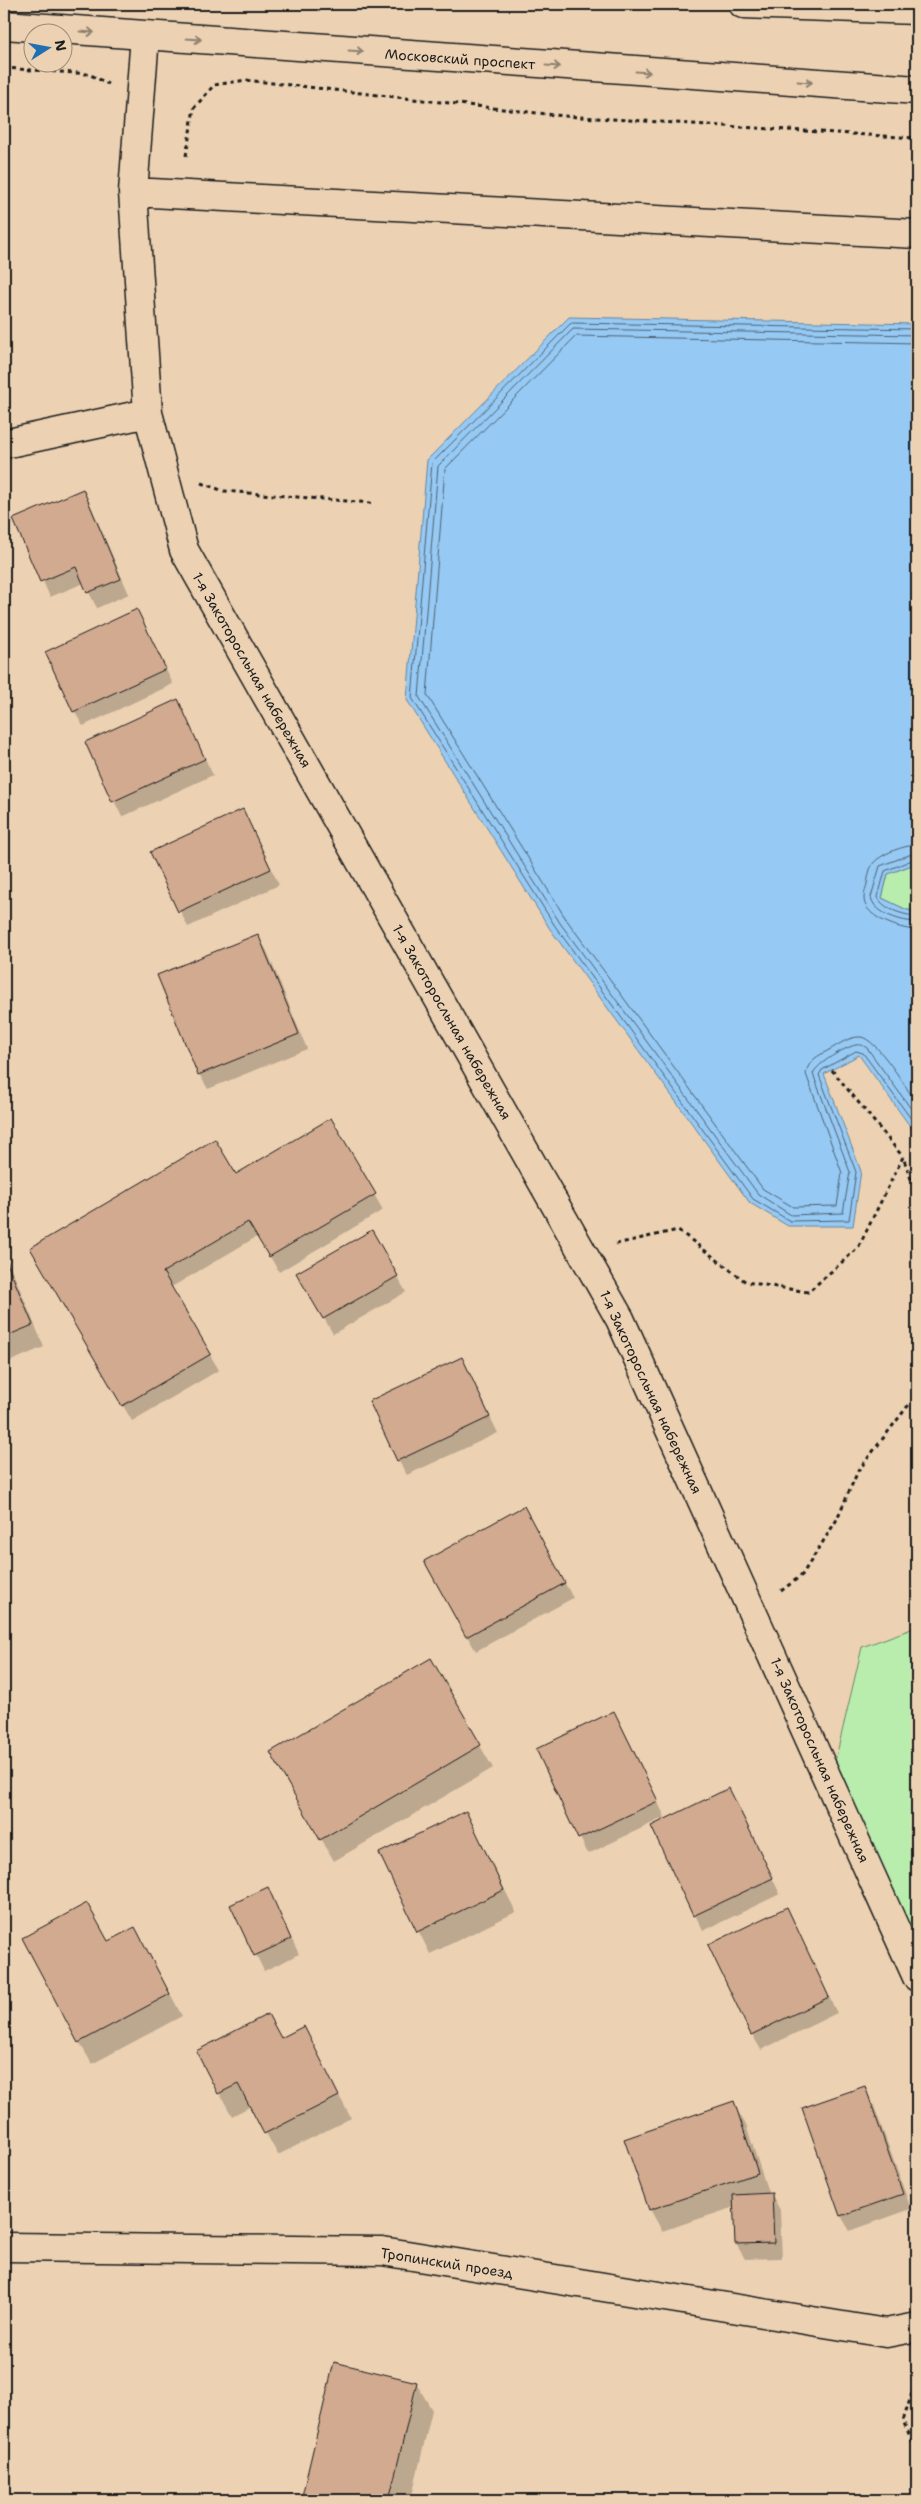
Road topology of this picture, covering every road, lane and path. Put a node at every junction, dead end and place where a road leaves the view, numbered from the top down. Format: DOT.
graph roads {
  1 [pos="743,4"];
  2 [pos="917,10"];
  3 [pos="4,25"];
  4 [pos="145,36"];
  5 [pos="4,68"];
  6 [pos="111,86"];
  7 [pos="917,90"];
  8 [pos="917,138"];
  9 [pos="186,156"];
  10 [pos="133,192"];
  11 [pos="917,234"];
  12 [pos="148,413"];
  13 [pos="4,444"];
  14 [pos="198,482"];
  15 [pos="371,503"];
  16 [pos="832,1070"];
  17 [pos="903,1158"];
  18 [pos="917,1195"];
  19 [pos="611,1245"];
  20 [pos="917,1398"];
  21 [pos="775,1596"];
  22 [pos="917,1977"];
  23 [pos="4,2247"];
  24 [pos="917,2327"];
  25 [pos="917,2378"];
  26 [pos="917,2451"];
  1 -- 2 [label="street"];
  3 -- 4 [label="street, Московский проспект, one-way"];
  4 -- 7 [label="street, Московский проспект, one-way"];
  4 -- 10 [label="street, 1-я Закоторосльная набережная"];
  5 -- 6 [label="path"];
  8 -- 9 [label="path"];
  10 -- 11 [label="street"];
  10 -- 12 [label="street, 1-я Закоторосльная набережная"];
  12 -- 13 [label="street"];
  12 -- 22 [label="street, 1-я Закоторосльная набережная"];
  14 -- 15 [label="path"];
  16 -- 17 [label="path"];
  17 -- 18 [label="path"];
  17 -- 19 [label="path"];
  20 -- 21 [label="path"];
  23 -- 24 [label="street, Тропинский проезд"];
  25 -- 26 [label="path"];
}
